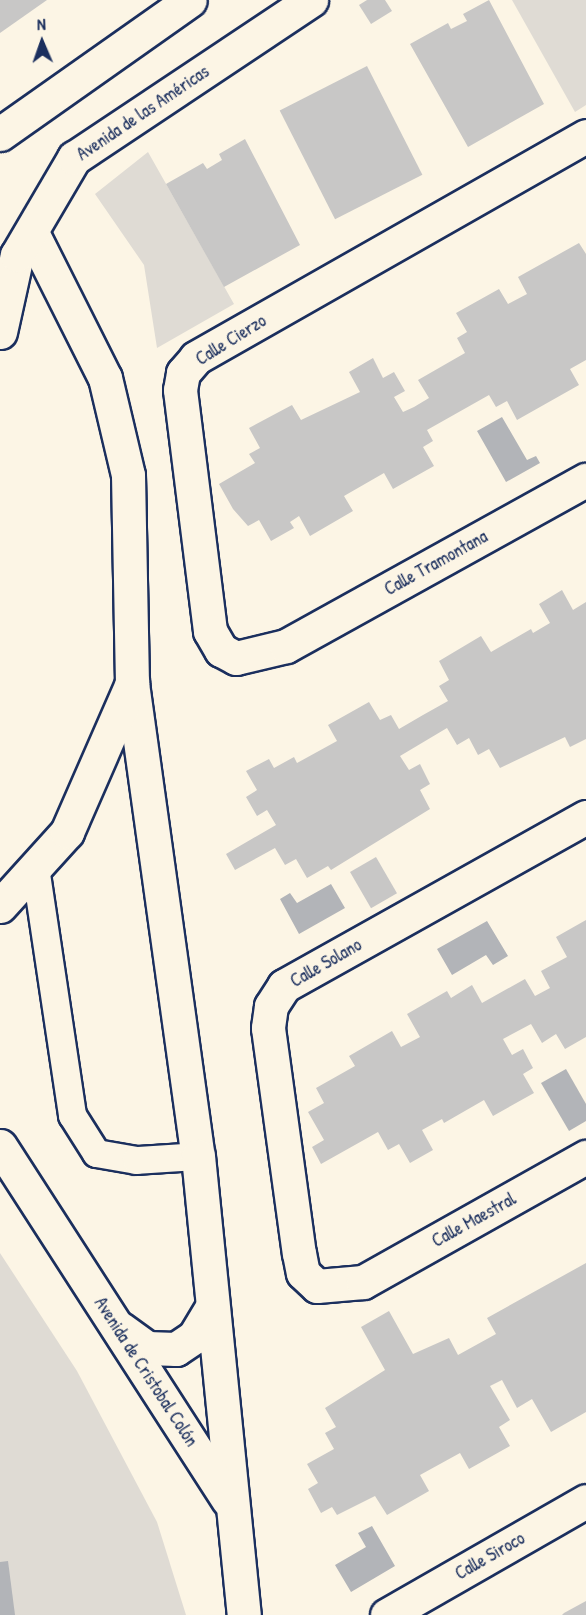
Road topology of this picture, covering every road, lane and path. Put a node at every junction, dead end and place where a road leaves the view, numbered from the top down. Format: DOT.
graph roads {
  1 [pos="190,0"];
  2 [pos="311,0"];
  3 [pos="0,134"];
  4 [pos="586,136"];
  5 [pos="32,233"];
  6 [pos="0,332"];
  7 [pos="586,480"];
  8 [pos="286,646"];
  9 [pos="132,683"];
  10 [pos="586,817"];
  11 [pos="35,867"];
  12 [pos="0,906"];
  13 [pos="0,1146"];
  14 [pos="198,1156"];
  15 [pos="586,1157"];
  16 [pos="363,1282"];
  17 [pos="212,1306"];
  18 [pos="114,1324"];
  19 [pos="586,1502"];
  20 [pos="230,1503"];
  21 [pos="390,1613"];
  22 [pos="244,1615"];
  1 -- 3 [label="street"];
  2 -- 5 [label="street, Avenida de las Américas"];
  4 -- 8 [label="street, Calle Cierzo"];
  5 -- 6 [label="street, Avenida de las Américas"];
  5 -- 9 [label="street"];
  7 -- 8 [label="street, Calle Tramontana"];
  9 -- 11 [label="street"];
  9 -- 14 [label="street"];
  10 -- 16 [label="street, Calle Solano"];
  11 -- 12 [label="street"];
  11 -- 14 [label="lane"];
  13 -- 18 [label="street, Avenida de Cristobal Colón"];
  14 -- 17 [label="street"];
  15 -- 16 [label="street, Calle Maestral"];
  17 -- 18 [label="street"];
  17 -- 20 [label="street"];
  18 -- 20 [label="street, Avenida de Cristobal Colón"];
  19 -- 21 [label="street, Calle Siroco"];
  20 -- 22 [label="street, Avenida de Cristobal Colón"];
}
